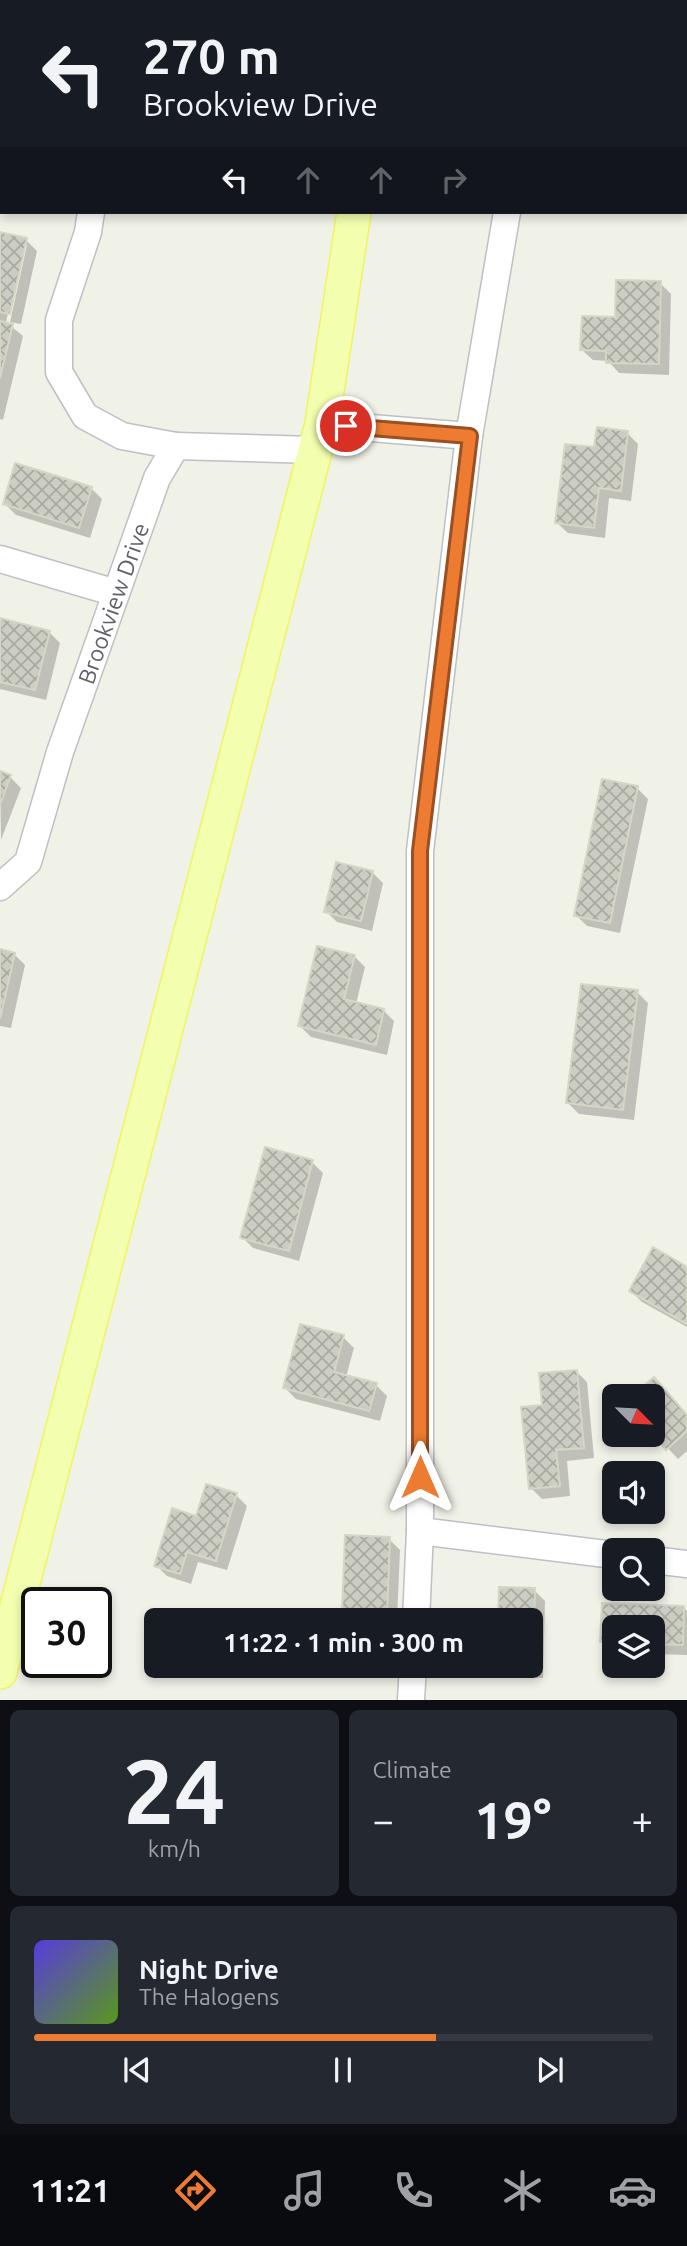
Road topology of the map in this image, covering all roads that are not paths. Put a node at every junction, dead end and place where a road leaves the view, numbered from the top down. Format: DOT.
graph roads {
  1 [pos="91,214"];
  2 [pos="354,214"];
  3 [pos="507,214"];
  4 [pos="470,436"];
  5 [pos="318,437"];
  6 [pos="176,446"];
  7 [pos="0,559"];
  8 [pos="116,593"];
  9 [pos="0,887"];
  10 [pos="420,1531"];
  11 [pos="602,1554"];
  12 [pos="665,1561"];
  13 [pos="687,1564"];
  14 [pos="417,1608"];
  15 [pos="0,1672"];
  16 [pos="412,1678"];
  17 [pos="411,1700"];
  1 -- 6 [label="street"];
  2 -- 5 [label="main road"];
  3 -- 4 [label="street"];
  4 -- 5 [label="street"];
  4 -- 10 [label="street"];
  5 -- 6 [label="street"];
  5 -- 15 [label="main road"];
  6 -- 8 [label="street, Brookview Drive"];
  7 -- 8 [label="street"];
  8 -- 9 [label="street, Brookview Drive"];
  10 -- 11 [label="street"];
  10 -- 14 [label="street"];
  12 -- 13 [label="street"];
  16 -- 17 [label="street"];
}
